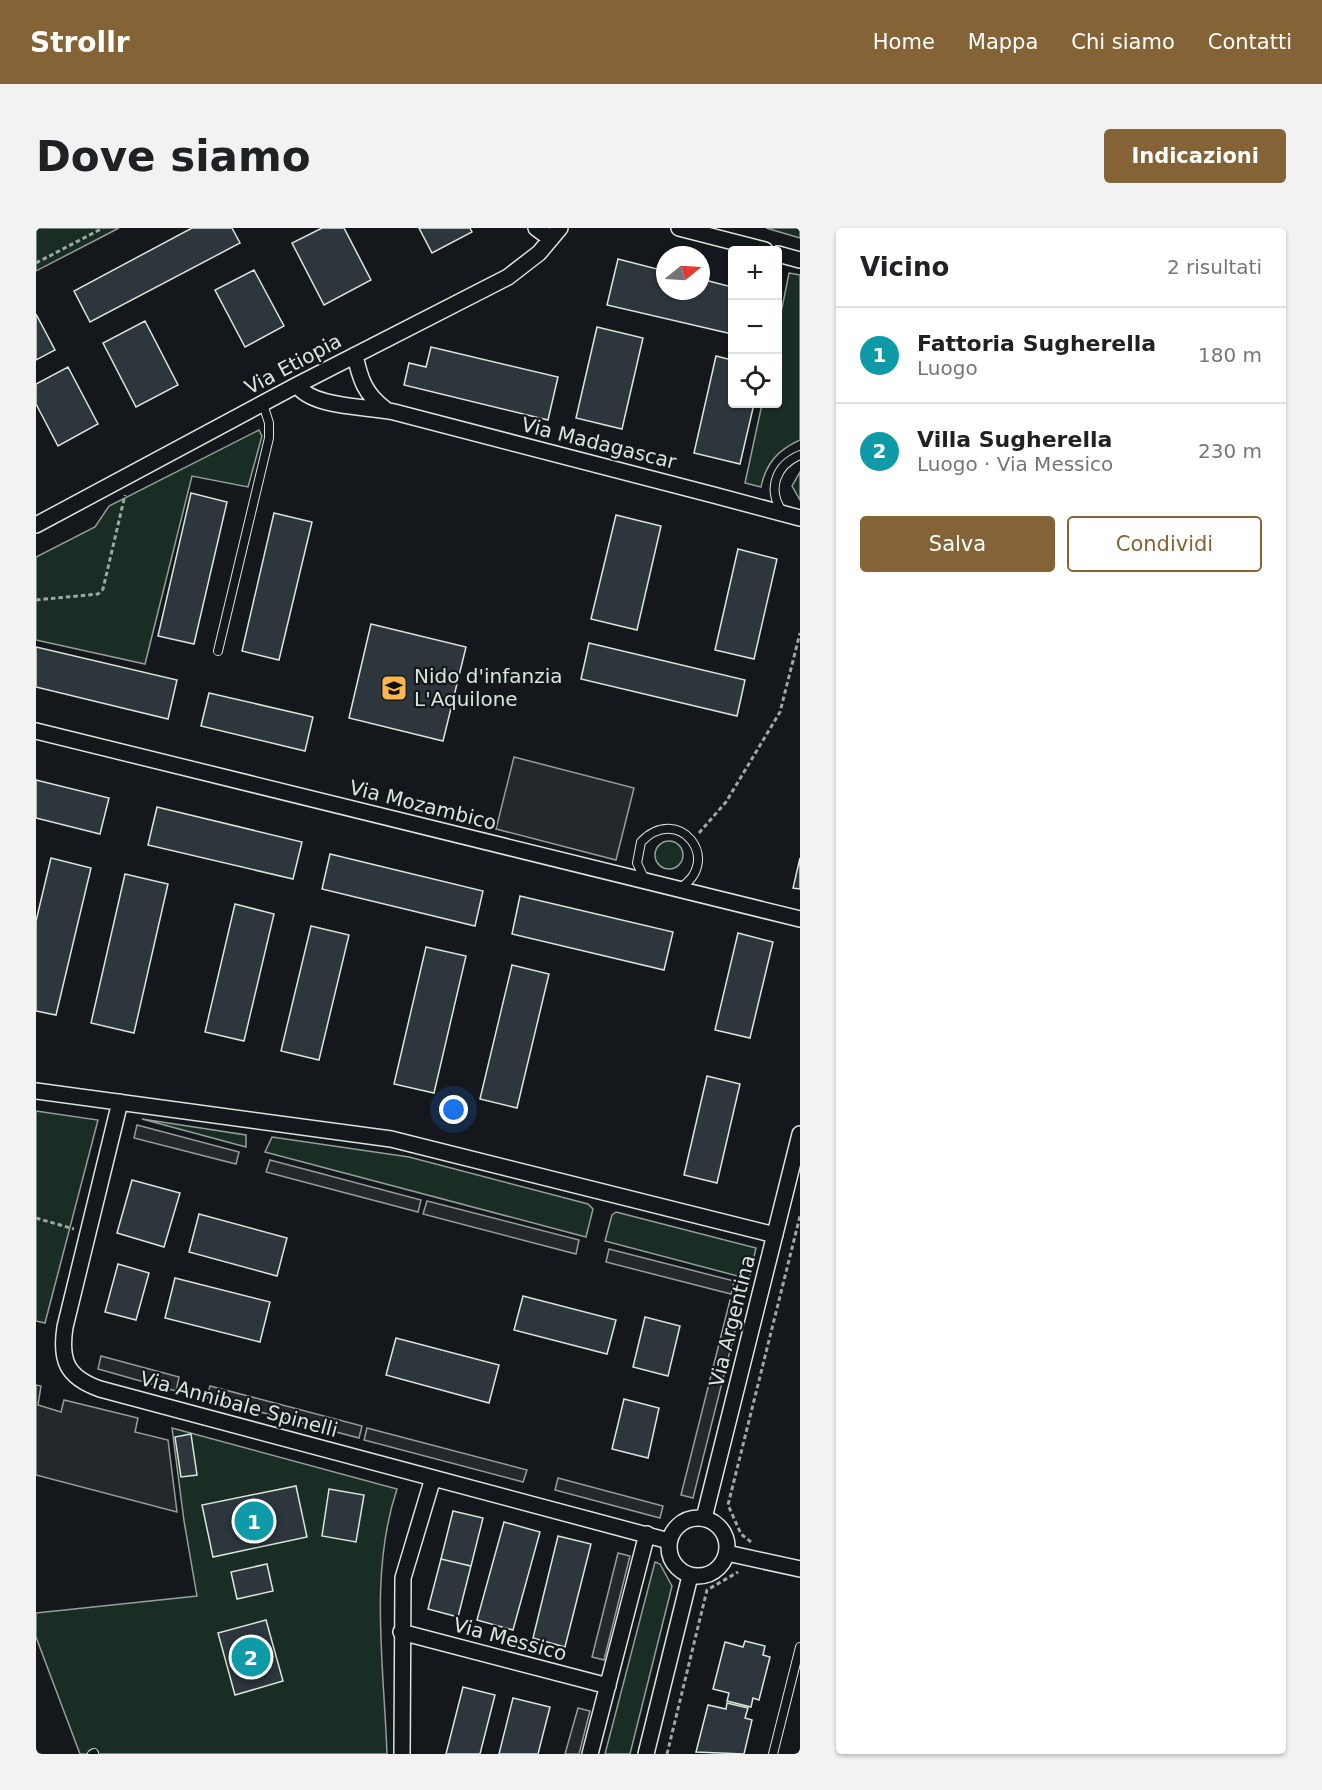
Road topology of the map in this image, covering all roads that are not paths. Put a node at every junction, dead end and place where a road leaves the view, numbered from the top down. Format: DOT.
graph roads {
  1 [pos="536,228"];
  2 [pos="679,228"];
  3 [pos="556,234"];
  4 [pos="749,246"];
  5 [pos="782,255"];
  6 [pos="800,260"];
  7 [pos="355,355"];
  8 [pos="297,385"];
  9 [pos="263,404"];
  10 [pos="387,411"];
  11 [pos="800,455"];
  12 [pos="784,514"];
  13 [pos="800,518"];
  14 [pos="36,525"];
  15 [pos="218,651"];
  16 [pos="36,731"];
  17 [pos="646,881"];
  18 [pos="679,888"];
  19 [pos="800,919"];
  20 [pos="36,1091"];
  21 [pos="120,1102"];
  22 [pos="800,1134"];
  23 [pos="775,1235"];
  24 [pos="433,1478"];
  25 [pos="704,1518"];
  26 [pos="646,1534"];
  27 [pos="669,1540"];
  28 [pos="727,1553"];
  29 [pos="800,1569"];
  30 [pos="690,1576"];
  31 [pos="401,1632"];
  32 [pos="800,1647"];
  33 [pos="609,1686"];
  34 [pos="402,1754"];
  35 [pos="590,1754"];
  36 [pos="646,1754"];
  37 [pos="773,1754"];
  1 -- 3 [label="street"];
  2 -- 4 [label="street"];
  3 -- 7 [label="street, Via Etiopia"];
  5 -- 6 [label="street"];
  7 -- 8 [label="street, Via Etiopia"];
  7 -- 10 [label="street, Via Madagascar"];
  8 -- 9 [label="street, Via Etiopia"];
  8 -- 10 [label="street, Via Madagascar"];
  9 -- 14 [label="street, Via Etiopia"];
  9 -- 15 [label="lane"];
  10 -- 12 [label="street, Via Madagascar"];
  11 -- 12 [label="lane"];
  12 -- 13 [label="street, Via Madagascar"];
  16 -- 17 [label="street, Via Mozambico"];
  17 -- 18 [label="street, Via Mozambico"];
  17 -- 18 [label="lane"];
  18 -- 19 [label="street, Via Mozambico"];
  20 -- 21 [label="street"];
  21 -- 23 [label="street"];
  21 -- 24 [label="street, Via Annibale Spinelli"];
  22 -- 23 [label="street, Via Argentina"];
  23 -- 25 [label="street, Via Argentina"];
  24 -- 26 [label="street, Via Annibale Spinelli"];
  24 -- 31 [label="street"];
  25 -- 27 [label="street"];
  25 -- 28 [label="street"];
  26 -- 27 [label="street, Via Annibale Spinelli"];
  26 -- 33 [label="street"];
  27 -- 30 [label="street"];
  28 -- 29 [label="street"];
  28 -- 30 [label="street"];
  30 -- 36 [label="street"];
  31 -- 33 [label="street, Via Messico"];
  31 -- 34 [label="street"];
  32 -- 37 [label="lane"];
  33 -- 35 [label="street"];
}
